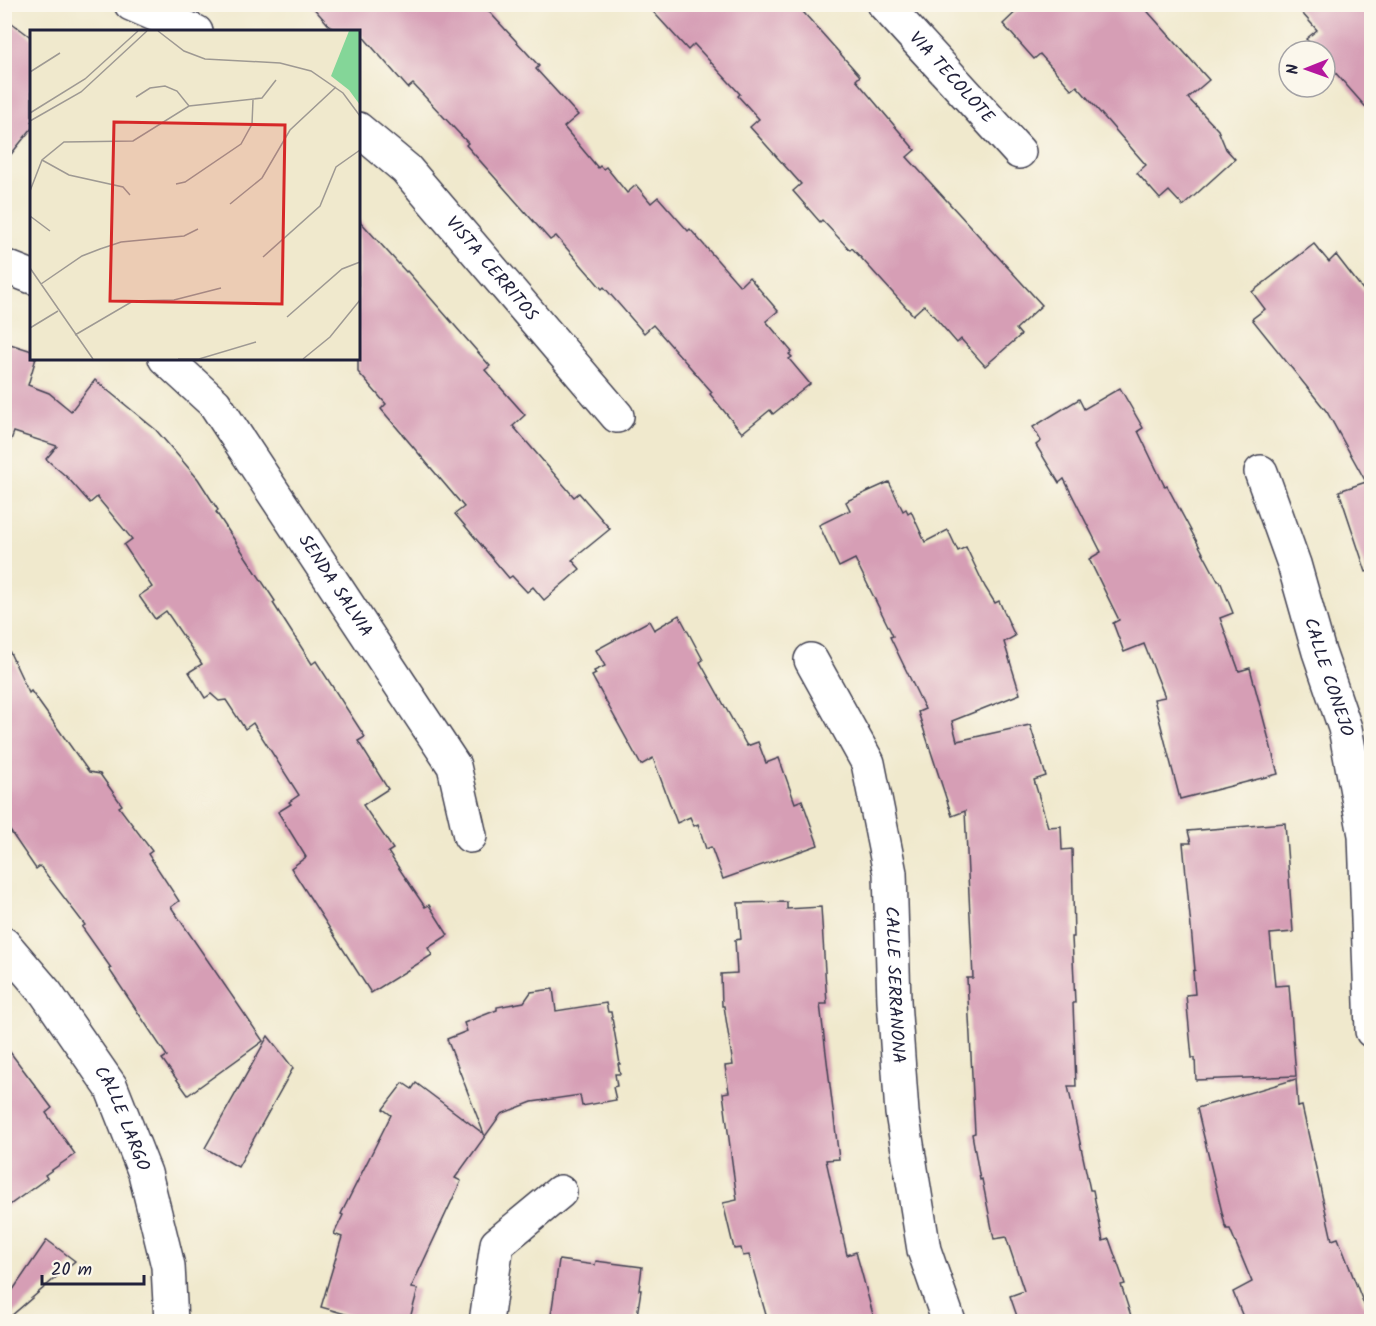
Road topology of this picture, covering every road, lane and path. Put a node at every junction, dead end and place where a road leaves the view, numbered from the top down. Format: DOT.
graph roads {
  1 [pos="131,4"];
  2 [pos="884,4"];
  3 [pos="191,30"];
  4 [pos="360,131"];
  5 [pos="1019,152"];
  6 [pos="4,266"];
  7 [pos="30,276"];
  8 [pos="167,360"];
  9 [pos="617,416"];
  10 [pos="1261,472"];
  11 [pos="811,660"];
  12 [pos="470,836"];
  13 [pos="4,944"];
  14 [pos="1371,1031"];
  15 [pos="560,1192"];
  16 [pos="171,1322"];
  17 [pos="486,1322"];
  18 [pos="949,1322"];
  1 -- 3 [label="street"];
  2 -- 5 [label="street, VIA TECOLOTE"];
  4 -- 9 [label="street, VISTA CERRITOS"];
  6 -- 7 [label="street"];
  8 -- 12 [label="street, SENDA SALVIA"];
  10 -- 14 [label="street, CALLE CONEJO"];
  11 -- 18 [label="street, CALLE SERRANONA"];
  13 -- 16 [label="street, CALLE LARGO"];
  15 -- 17 [label="street"];
}
